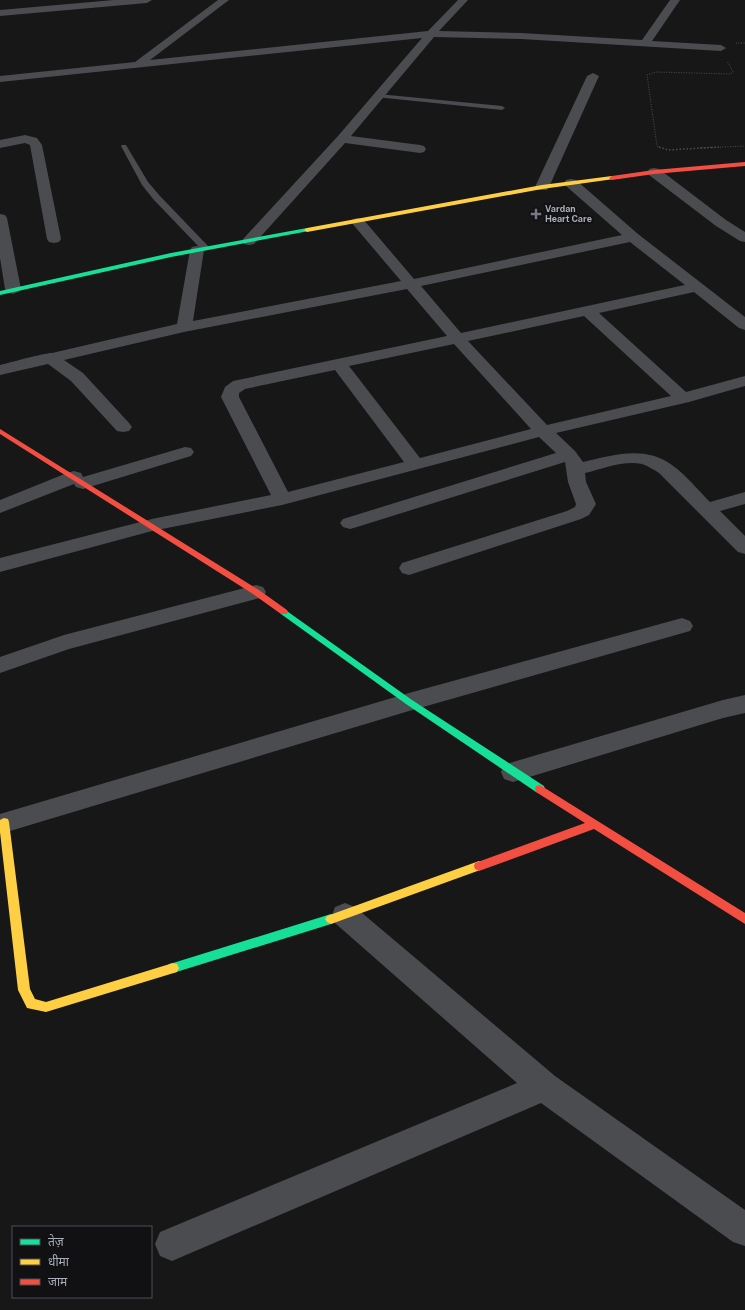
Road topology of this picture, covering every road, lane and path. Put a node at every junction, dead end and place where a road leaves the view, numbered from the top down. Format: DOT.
graph roads {
  1 [pos="147,0"];
  2 [pos="224,0"];
  3 [pos="463,0"];
  4 [pos="675,0"];
  5 [pos="0,13"];
  6 [pos="431,34"];
  7 [pos="645,43"];
  8 [pos="721,48"];
  9 [pos="136,65"];
  10 [pos="593,76"];
  11 [pos="0,79"];
  12 [pos="378,96"];
  13 [pos="502,108"];
  14 [pos="342,139"];
  15 [pos="0,144"];
  16 [pos="124,146"];
  17 [pos="745,146"];
  18 [pos="420,149"];
  19 [pos="745,164"];
  20 [pos="654,172"];
  21 [pos="571,183"];
  22 [pos="542,187"];
  23 [pos="0,218"];
  24 [pos="739,218"];
  25 [pos="358,222"];
  26 [pos="721,223"];
  27 [pos="633,237"];
  28 [pos="745,238"];
  29 [pos="54,239"];
  30 [pos="249,241"];
  31 [pos="201,249"];
  32 [pos="410,284"];
  33 [pos="698,287"];
  34 [pos="6,291"];
  35 [pos="587,310"];
  36 [pos="745,325"];
  37 [pos="184,327"];
  38 [pos="457,338"];
  39 [pos="49,358"];
  40 [pos="339,364"];
  41 [pos="0,370"];
  42 [pos="745,381"];
  43 [pos="682,398"];
  44 [pos="123,427"];
  45 [pos="0,431"];
  46 [pos="543,431"];
  47 [pos="185,452"];
  48 [pos="572,462"];
  49 [pos="415,464"];
  50 [pos="78,480"];
  51 [pos="745,498"];
  52 [pos="282,499"];
  53 [pos="0,507"];
  54 [pos="706,509"];
  55 [pos="350,523"];
  56 [pos="152,525"];
  57 [pos="745,547"];
  58 [pos="0,565"];
  59 [pos="409,568"];
  60 [pos="256,592"];
  61 [pos="682,626"];
  62 [pos="0,665"];
  63 [pos="410,702"];
  64 [pos="745,704"];
  65 [pos="723,708"];
  66 [pos="745,720"];
  67 [pos="512,772"];
  68 [pos="2,823"];
  69 [pos="595,824"];
  70 [pos="346,915"];
  71 [pos="745,919"];
  72 [pos="544,1087"];
  73 [pos="745,1230"];
  74 [pos="172,1244"];
  1 -- 5 [label="street"];
  2 -- 9 [label="street"];
  3 -- 6 [label="street"];
  4 -- 7 [label="street"];
  6 -- 7 [label="street"];
  6 -- 9 [label="street"];
  6 -- 12 [label="street"];
  7 -- 8 [label="street"];
  8 -- 17 [label="path"];
  9 -- 11 [label="street"];
  10 -- 22 [label="street"];
  12 -- 13 [label="lane"];
  12 -- 14 [label="street"];
  14 -- 18 [label="street"];
  14 -- 30 [label="street"];
  15 -- 29 [label="street"];
  16 -- 31 [label="lane"];
  19 -- 20 [label="street"];
  20 -- 21 [label="street"];
  20 -- 26 [label="street"];
  21 -- 22 [label="street"];
  21 -- 27 [label="street"];
  22 -- 25 [label="street"];
  23 -- 34 [label="street"];
  24 -- 26 [label="street"];
  25 -- 30 [label="street"];
  25 -- 32 [label="street"];
  26 -- 28 [label="street"];
  27 -- 32 [label="street"];
  27 -- 33 [label="street"];
  30 -- 31 [label="street"];
  31 -- 34 [label="street"];
  31 -- 37 [label="street"];
  32 -- 37 [label="street"];
  32 -- 38 [label="street"];
  33 -- 35 [label="street"];
  33 -- 36 [label="street"];
  35 -- 38 [label="street"];
  35 -- 43 [label="street"];
  37 -- 39 [label="street"];
  38 -- 40 [label="street"];
  38 -- 46 [label="street"];
  39 -- 41 [label="street"];
  39 -- 44 [label="street"];
  40 -- 49 [label="street"];
  40 -- 52 [label="street"];
  42 -- 43 [label="street"];
  43 -- 46 [label="street"];
  45 -- 50 [label="street"];
  46 -- 48 [label="street"];
  46 -- 49 [label="street"];
  47 -- 50 [label="street"];
  48 -- 54 [label="street"];
  48 -- 55 [label="street"];
  48 -- 59 [label="street"];
  49 -- 52 [label="street"];
  50 -- 53 [label="street"];
  50 -- 56 [label="street"];
  51 -- 54 [label="street"];
  52 -- 56 [label="street"];
  54 -- 57 [label="street"];
  56 -- 58 [label="street"];
  56 -- 60 [label="street"];
  60 -- 62 [label="street"];
  60 -- 63 [label="street"];
  61 -- 63 [label="street"];
  63 -- 67 [label="street"];
  63 -- 68 [label="street"];
  64 -- 65 [label="street"];
  65 -- 66 [label="street"];
  65 -- 67 [label="street"];
  67 -- 69 [label="street"];
  68 -- 70 [label="street"];
  69 -- 70 [label="street"];
  69 -- 71 [label="street"];
  70 -- 72 [label="street"];
  72 -- 73 [label="street"];
  72 -- 74 [label="street"];
}
